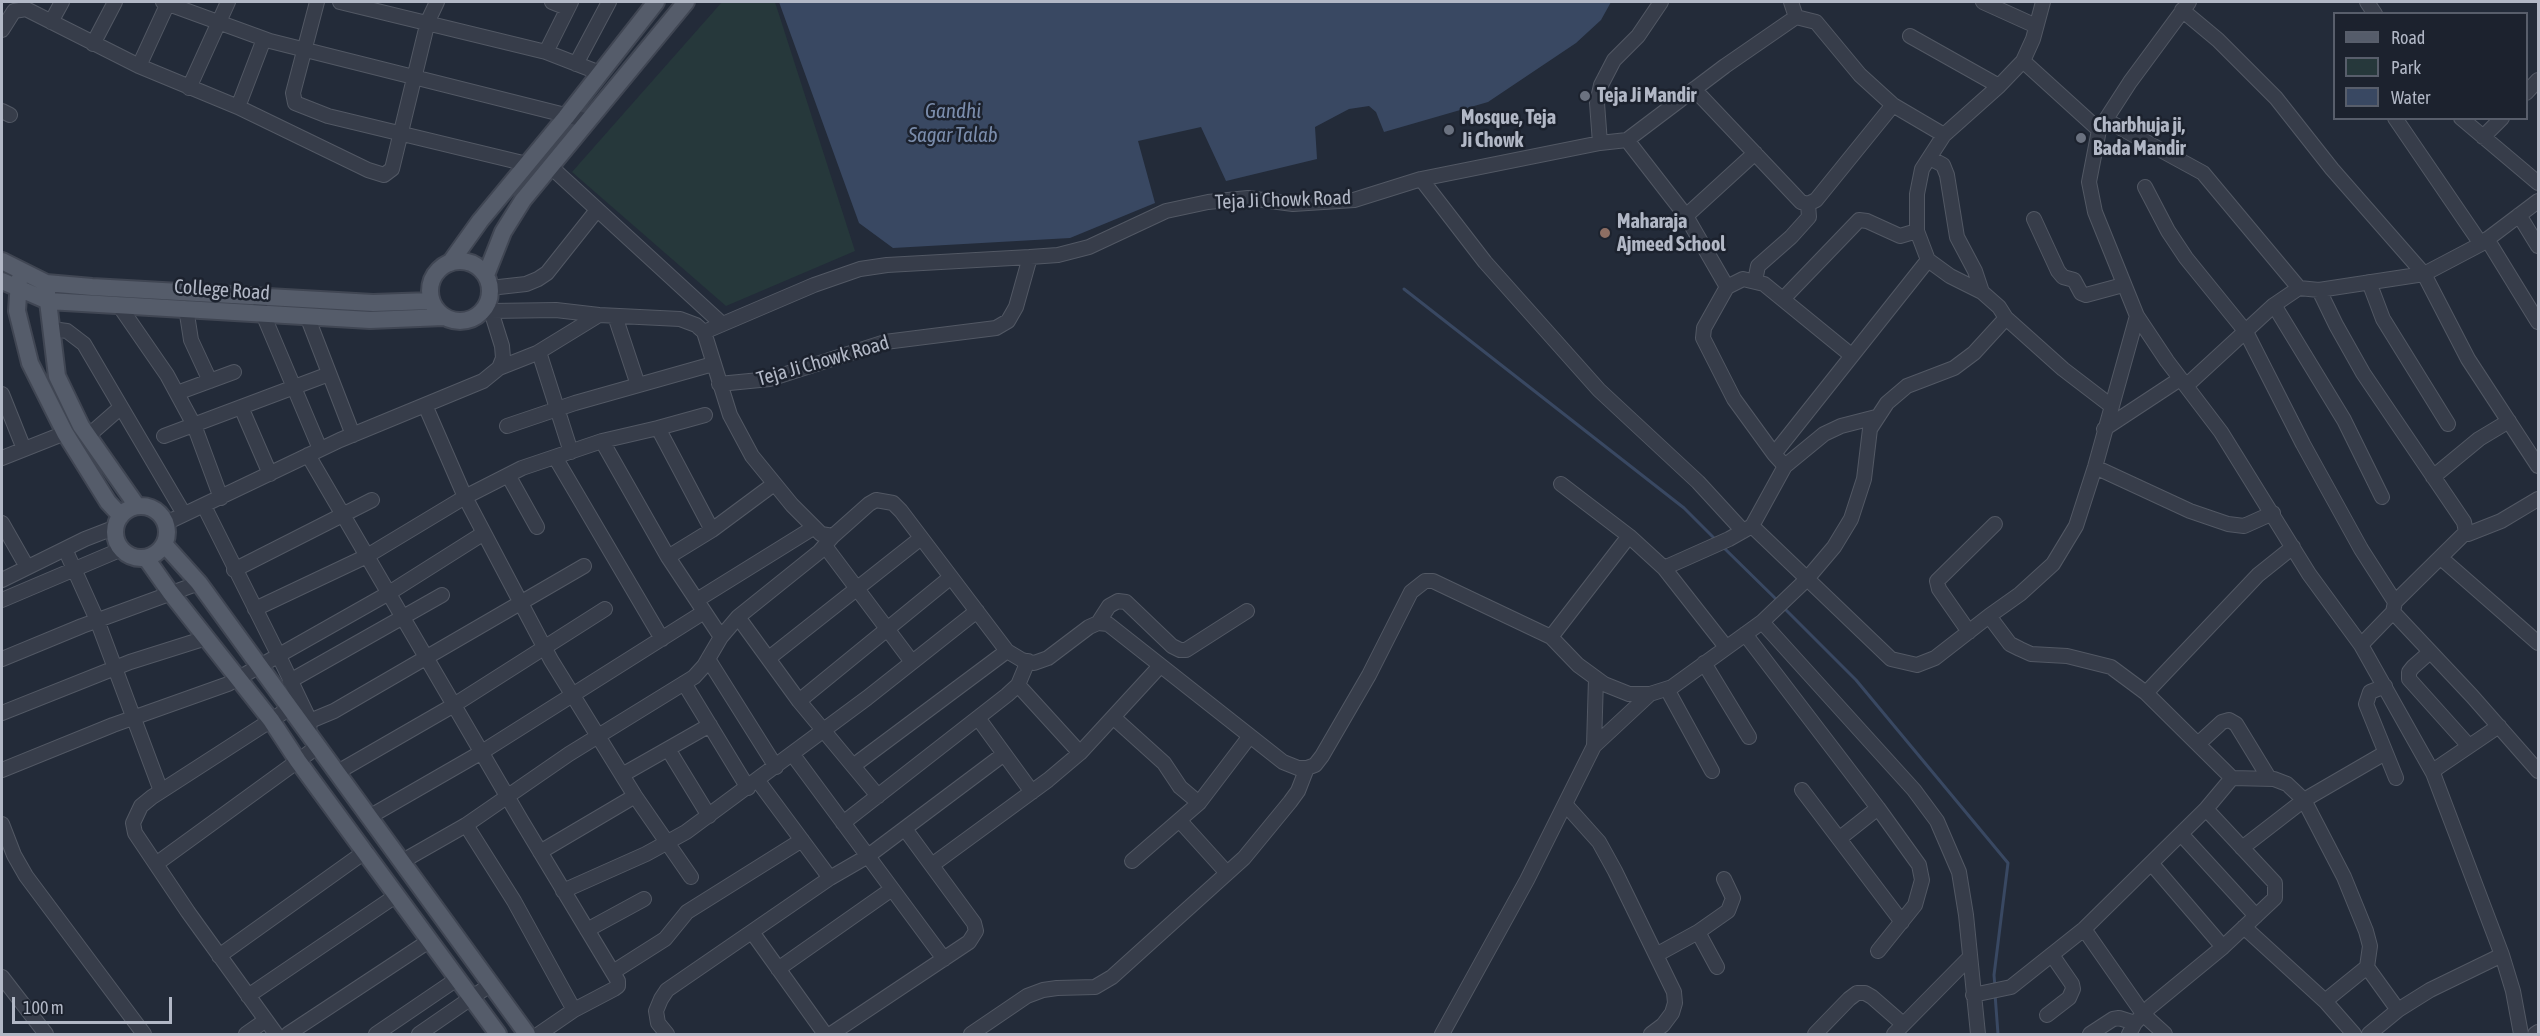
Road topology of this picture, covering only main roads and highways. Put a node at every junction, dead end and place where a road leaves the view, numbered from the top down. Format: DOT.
graph roads {
  1 [pos="656,2"];
  2 [pos="686,2"];
  3 [pos="2,261"];
  4 [pos="450,263"];
  5 [pos="21,270"];
  6 [pos="488,281"];
  7 [pos="46,283"];
  8 [pos="7,285"];
  9 [pos="48,301"];
  10 [pos="431,302"];
  11 [pos="444,317"];
  12 [pos="137,506"];
  13 [pos="118,522"];
  14 [pos="164,544"];
  15 [pos="146,558"];
  16 [pos="498,1035"];
  17 [pos="527,1035"];
  1 -- 4 [label="main road"];
  2 -- 6 [label="main road"];
  3 -- 5 [label="main road, College Road"];
  4 -- 6 [label="main road"];
  4 -- 10 [label="main road"];
  5 -- 7 [label="main road, College Road"];
  5 -- 8 [label="main road"];
  6 -- 11 [label="main road"];
  7 -- 9 [label="main road"];
  7 -- 10 [label="main road, College Road"];
  8 -- 9 [label="main road, College Road"];
  8 -- 13 [label="main road"];
  9 -- 11 [label="main road, College Road"];
  9 -- 12 [label="main road"];
  10 -- 11 [label="main road"];
  12 -- 13 [label="main road"];
  12 -- 14 [label="main road"];
  13 -- 15 [label="main road"];
  14 -- 15 [label="main road"];
  14 -- 17 [label="main road"];
  15 -- 16 [label="main road"];
}
